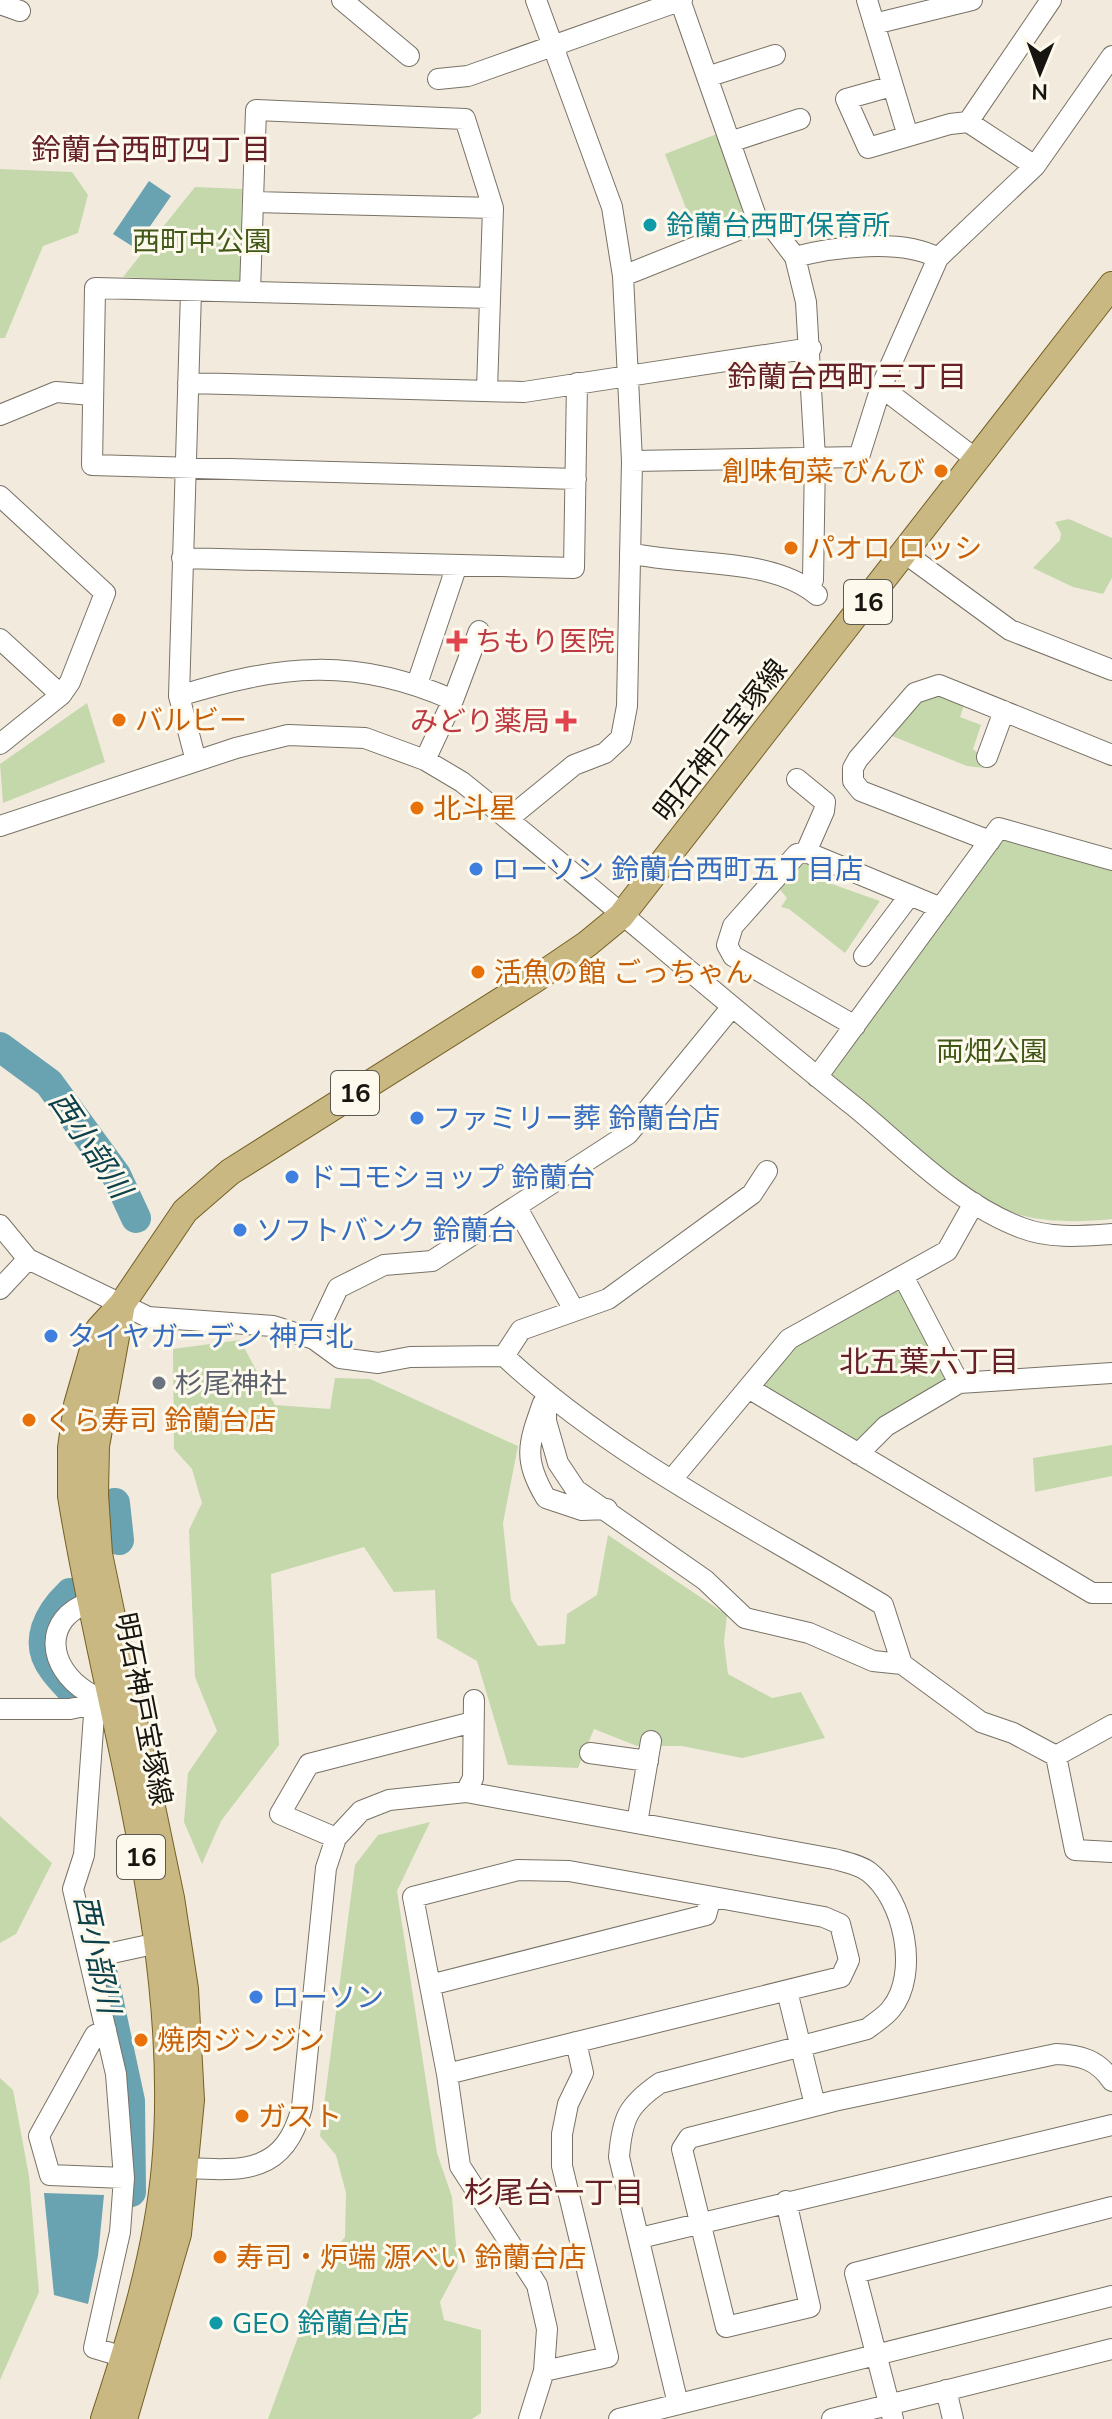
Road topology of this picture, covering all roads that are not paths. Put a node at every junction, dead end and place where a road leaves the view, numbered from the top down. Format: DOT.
graph roads {
  1 [pos="342,0"];
  2 [pos="536,0"];
  3 [pos="681,0"];
  4 [pos="867,0"];
  5 [pos="972,0"];
  6 [pos="1051,0"];
  7 [pos="874,24"];
  8 [pos="552,45"];
  9 [pos="775,55"];
  10 [pos="409,56"];
  11 [pos="1112,56"];
  12 [pos="707,77"];
  13 [pos="438,79"];
  14 [pos="892,86"];
  15 [pos="800,119"];
  16 [pos="968,122"];
  17 [pos="908,136"];
  18 [pos="730,142"];
  19 [pos="1035,166"];
  20 [pos="253,202"];
  21 [pos="493,208"];
  22 [pos="758,222"];
  23 [pos="795,257"];
  24 [pos="938,258"];
  25 [pos="623,276"];
  26 [pos="1112,285"];
  27 [pos="191,291"];
  28 [pos="250,292"];
  29 [pos="490,298"];
  30 [pos="811,348"];
  31 [pos="630,373"];
  32 [pos="188,383"];
  33 [pos="577,383"];
  34 [pos="881,387"];
  35 [pos="487,390"];
  36 [pos="92,395"];
  37 [pos="0,415"];
  38 [pos="815,458"];
  39 [pos="977,460"];
  40 [pos="632,461"];
  41 [pos="184,469"];
  42 [pos="576,479"];
  43 [pos="0,496"];
  44 [pos="630,553"];
  45 [pos="906,554"];
  46 [pos="182,558"];
  47 [pos="456,568"];
  48 [pos="479,631"];
  49 [pos="0,639"];
  50 [pos="1112,670"];
  51 [pos="417,684"];
  52 [pos="61,695"];
  53 [pos="179,696"];
  54 [pos="453,700"];
  55 [pos="1004,711"];
  56 [pos="0,744"];
  57 [pos="1112,755"];
  58 [pos="987,757"];
  59 [pos="425,760"];
  60 [pos="196,761"];
  61 [pos="797,779"];
  62 [pos="508,819"];
  63 [pos="0,826"];
  64 [pos="990,841"];
  65 [pos="806,852"];
  66 [pos="1112,860"];
  67 [pos="910,895"];
  68 [pos="941,908"];
  69 [pos="621,916"];
  70 [pos="864,956"];
  71 [pos="731,1008"];
  72 [pos="855,1026"];
  73 [pos="817,1077"];
  74 [pos="767,1171"];
  75 [pos="974,1203"];
  76 [pos="517,1208"];
  77 [pos="0,1225"];
  78 [pos="1112,1234"];
  79 [pos="28,1259"];
  80 [pos="904,1278"];
  81 [pos="0,1289"];
  82 [pos="122,1304"];
  83 [pos="574,1310"];
  84 [pos="314,1339"];
  85 [pos="504,1356"];
  86 [pos="1112,1373"];
  87 [pos="959,1383"];
  88 [pos="750,1389"];
  89 [pos="546,1394"];
  90 [pos="858,1454"];
  91 [pos="673,1478"];
  92 [pos="607,1509"];
  93 [pos="1112,1593"];
  94 [pos="90,1602"];
  95 [pos="902,1664"];
  96 [pos="474,1700"];
  97 [pos="111,1701"];
  98 [pos="0,1709"];
  99 [pos="473,1722"];
  100 [pos="1112,1725"];
  101 [pos="590,1753"];
  102 [pos="1056,1756"];
  103 [pos="466,1792"];
  104 [pos="637,1823"];
  105 [pos="336,1838"];
  106 [pos="1112,1852"];
  107 [pos="711,1897"];
  108 [pos="158,1943"];
  109 [pos="89,1958"];
  110 [pos="430,1985"];
  111 [pos="787,1991"];
  112 [pos="106,2030"];
  113 [pos="576,2042"];
  114 [pos="801,2047"];
  115 [pos="447,2074"];
  116 [pos="1112,2081"];
  117 [pos="815,2105"];
  118 [pos="1112,2125"];
  119 [pos="185,2168"];
  120 [pos="124,2178"];
  121 [pos="786,2201"];
  122 [pos="1112,2207"];
  123 [pos="699,2223"];
  124 [pos="640,2238"];
  125 [pos="1112,2296"];
  126 [pos="1112,2349"];
  127 [pos="878,2355"];
  128 [pos="124,2357"];
  129 [pos="544,2371"];
  130 [pos="946,2390"];
  131 [pos="678,2404"];
  132 [pos="891,2412"];
  133 [pos="104,2419"];
  134 [pos="124,2419"];
  135 [pos="529,2419"];
  136 [pos="619,2419"];
  137 [pos="832,2419"];
  138 [pos="953,2419"];
  1 -- 10 [label="street"];
  2 -- 8 [label="street"];
  3 -- 8 [label="street"];
  3 -- 12 [label="street"];
  4 -- 7 [label="street"];
  5 -- 7 [label="street"];
  6 -- 16 [label="street"];
  7 -- 14 [label="street"];
  8 -- 13 [label="street"];
  8 -- 25 [label="street"];
  9 -- 12 [label="street"];
  11 -- 19 [label="street"];
  12 -- 18 [label="street"];
  14 -- 17 [label="street"];
  14 -- 17 [label="street"];
  15 -- 18 [label="street"];
  16 -- 17 [label="street"];
  16 -- 19 [label="street"];
  18 -- 22 [label="street"];
  19 -- 24 [label="street"];
  20 -- 21 [label="street"];
  20 -- 21 [label="street"];
  20 -- 28 [label="street"];
  21 -- 29 [label="street"];
  22 -- 23 [label="street"];
  22 -- 25 [label="street"];
  23 -- 24 [label="street"];
  23 -- 30 [label="street"];
  24 -- 34 [label="street"];
  25 -- 31 [label="street"];
  26 -- 39 [label="main road, 明石神戸宝塚線 / 16"];
  27 -- 28 [label="street"];
  27 -- 32 [label="street"];
  27 -- 36 [label="street"];
  28 -- 29 [label="street"];
  29 -- 35 [label="street"];
  30 -- 31 [label="street"];
  30 -- 38 [label="street"];
  31 -- 33 [label="street"];
  31 -- 40 [label="street"];
  32 -- 35 [label="street"];
  32 -- 41 [label="street"];
  33 -- 35 [label="street"];
  33 -- 42 [label="street"];
  34 -- 38 [label="street"];
  34 -- 39 [label="street"];
  36 -- 37 [label="street"];
  36 -- 41 [label="street"];
  38 -- 40 [label="street"];
  38 -- 44 [label="street"];
  39 -- 45 [label="main road, 明石神戸宝塚線 / 16"];
  40 -- 44 [label="street"];
  41 -- 42 [label="street"];
  41 -- 46 [label="street"];
  42 -- 47 [label="street"];
  43 -- 52 [label="street"];
  44 -- 62 [label="street"];
  45 -- 50 [label="street"];
  45 -- 69 [label="main road, 明石神戸宝塚線 / 16"];
  46 -- 47 [label="street"];
  46 -- 53 [label="street"];
  47 -- 51 [label="street"];
  48 -- 54 [label="street"];
  49 -- 52 [label="street"];
  51 -- 53 [label="street"];
  51 -- 54 [label="street"];
  52 -- 56 [label="street"];
  53 -- 60 [label="street"];
  54 -- 59 [label="street"];
  55 -- 57 [label="street"];
  55 -- 58 [label="street"];
  55 -- 64 [label="street"];
  59 -- 60 [label="street"];
  59 -- 62 [label="street"];
  60 -- 63 [label="street"];
  61 -- 65 [label="street"];
  62 -- 69 [label="street"];
  64 -- 66 [label="street"];
  64 -- 68 [label="street"];
  65 -- 67 [label="street"];
  65 -- 72 [label="street"];
  67 -- 68 [label="street"];
  67 -- 70 [label="street"];
  68 -- 72 [label="street"];
  69 -- 71 [label="street"];
  69 -- 82 [label="main road, 明石神戸宝塚線 / 16"];
  71 -- 73 [label="street"];
  71 -- 76 [label="street"];
  72 -- 73 [label="street"];
  73 -- 75 [label="street"];
  74 -- 83 [label="street"];
  75 -- 78 [label="street"];
  75 -- 80 [label="street"];
  76 -- 83 [label="street"];
  76 -- 84 [label="street"];
  77 -- 79 [label="street"];
  79 -- 81 [label="street"];
  79 -- 82 [label="street"];
  80 -- 87 [label="street"];
  80 -- 88 [label="street"];
  82 -- 84 [label="street"];
  82 -- 94 [label="main road, 明石神戸宝塚線 / 16"];
  82 -- 119 [label="main road, 明石神戸宝塚線 / 16"];
  83 -- 85 [label="street"];
  84 -- 85 [label="street"];
  85 -- 89 [label="street"];
  86 -- 87 [label="street"];
  87 -- 90 [label="street"];
  88 -- 90 [label="street"];
  88 -- 91 [label="street"];
  89 -- 91 [label="street"];
  89 -- 92 [label="street"];
  89 -- 92 [label="street"];
  90 -- 93 [label="street"];
  91 -- 95 [label="street"];
  92 -- 95 [label="street"];
  94 -- 97 [label="main road, 明石神戸宝塚線 / 16"];
  94 -- 97 [label="street"];
  95 -- 102 [label="street"];
  96 -- 99 [label="street"];
  97 -- 98 [label="street"];
  97 -- 108 [label="main road, 明石神戸宝塚線 / 16"];
  97 -- 109 [label="street"];
  99 -- 103 [label="street"];
  99 -- 105 [label="street"];
  100 -- 102 [label="street"];
  101 -- 104 [label="street"];
  102 -- 106 [label="street"];
  103 -- 104 [label="street"];
  103 -- 105 [label="street"];
  104 -- 114 [label="street"];
  105 -- 119 [label="street"];
  107 -- 110 [label="street"];
  107 -- 110 [label="street"];
  107 -- 111 [label="street"];
  108 -- 109 [label="street"];
  108 -- 128 [label="main road, 明石神戸宝塚線 / 16"];
  109 -- 112 [label="street"];
  110 -- 115 [label="street"];
  111 -- 113 [label="street"];
  111 -- 114 [label="street"];
  112 -- 120 [label="street"];
  112 -- 120 [label="street"];
  113 -- 115 [label="street"];
  113 -- 129 [label="street"];
  114 -- 117 [label="street"];
  114 -- 124 [label="street"];
  115 -- 129 [label="street"];
  116 -- 117 [label="street"];
  117 -- 123 [label="street"];
  118 -- 121 [label="street"];
  119 -- 134 [label="main road, 明石神戸宝塚線 / 16"];
  120 -- 128 [label="street"];
  121 -- 123 [label="street"];
  121 -- 123 [label="street"];
  122 -- 127 [label="street"];
  123 -- 124 [label="street"];
  124 -- 131 [label="street"];
  125 -- 127 [label="street"];
  126 -- 130 [label="street"];
  127 -- 131 [label="street"];
  127 -- 132 [label="street"];
  128 -- 133 [label="main road, 明石神戸宝塚線 / 16"];
  129 -- 135 [label="street"];
  130 -- 132 [label="street"];
  130 -- 138 [label="street"];
  131 -- 136 [label="street"];
  132 -- 137 [label="street"];
}
